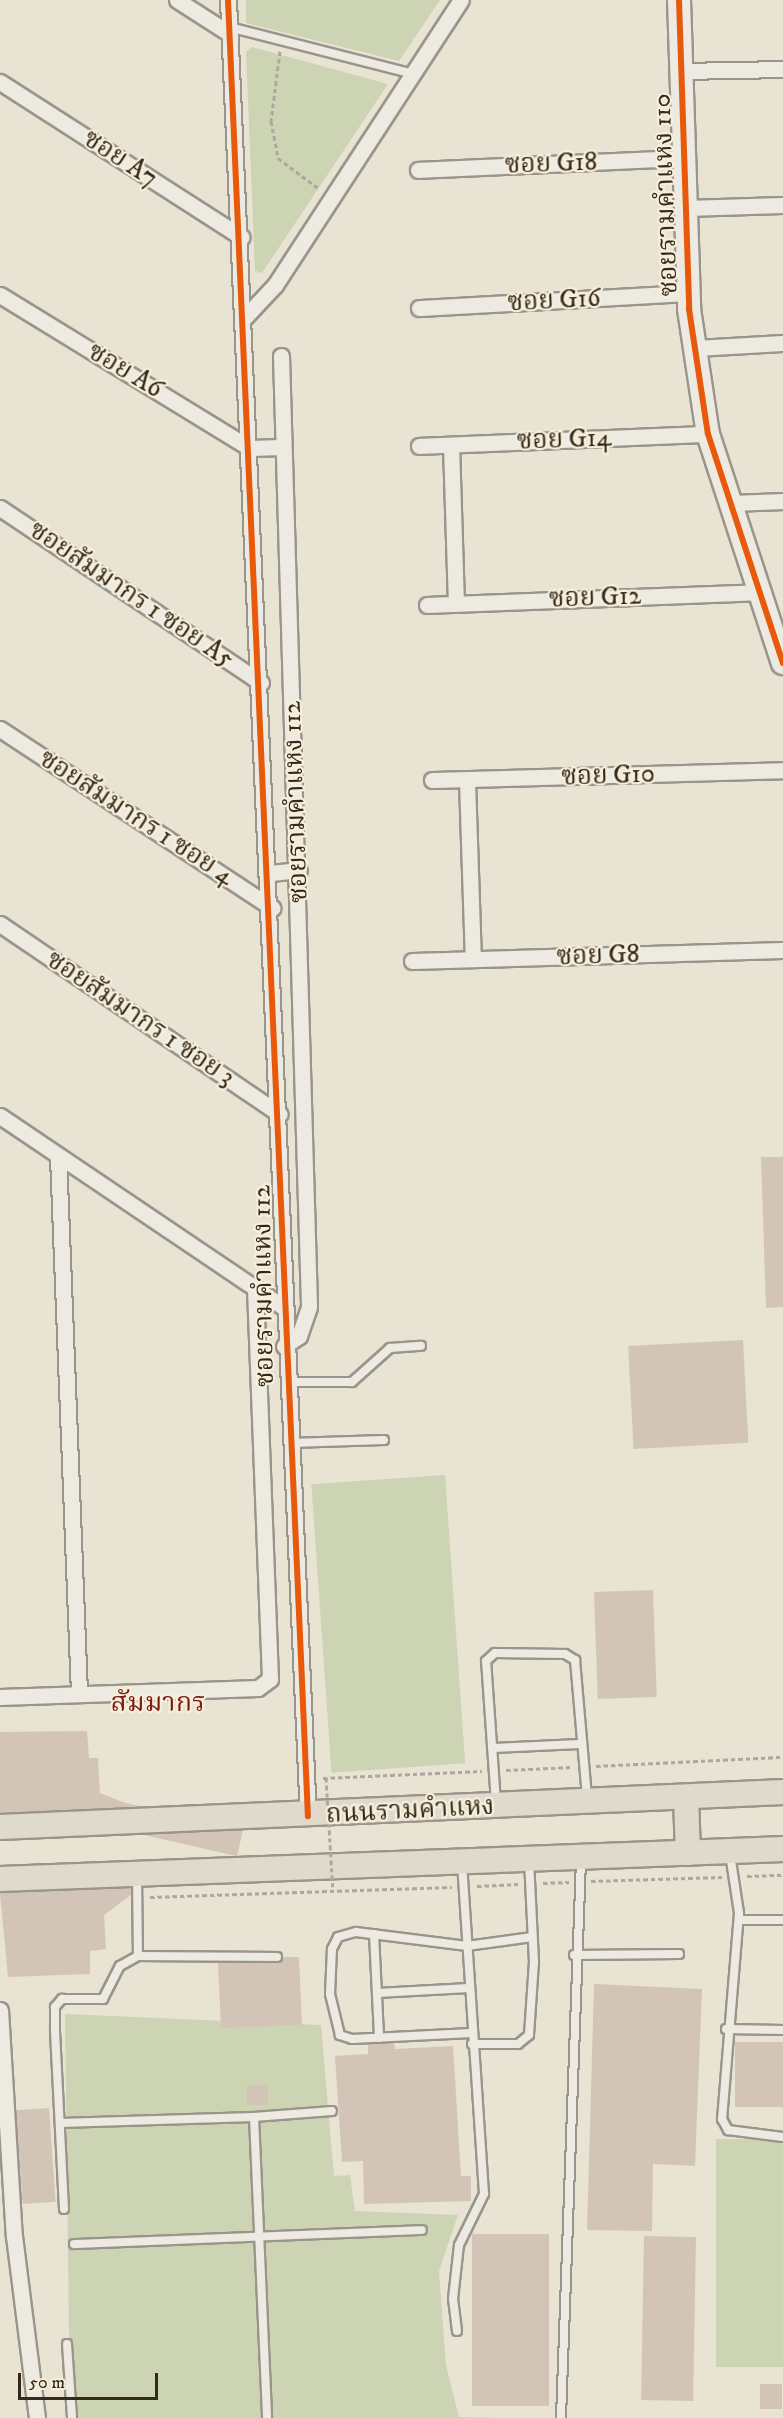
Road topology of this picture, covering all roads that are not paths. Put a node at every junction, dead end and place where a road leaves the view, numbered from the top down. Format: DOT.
graph roads {
  1 [pos="177,0"];
  2 [pos="228,0"];
  3 [pos="461,0"];
  4 [pos="679,0"];
  5 [pos="229,31"];
  6 [pos="783,69"];
  7 [pos="681,71"];
  8 [pos="413,74"];
  9 [pos="0,82"];
  10 [pos="684,158"];
  11 [pos="418,170"];
  12 [pos="783,205"];
  13 [pos="685,208"];
  14 [pos="241,237"];
  15 [pos="689,293"];
  16 [pos="0,295"];
  17 [pos="419,308"];
  18 [pos="245,317"];
  19 [pos="783,343"];
  20 [pos="695,348"];
  21 [pos="281,356"];
  22 [pos="708,434"];
  23 [pos="451,445"];
  24 [pos="419,446"];
  25 [pos="282,447"];
  26 [pos="250,448"];
  27 [pos="783,501"];
  28 [pos="732,503"];
  29 [pos="0,508"];
  30 [pos="764,591"];
  31 [pos="456,603"];
  32 [pos="427,605"];
  33 [pos="783,663"];
  34 [pos="261,683"];
  35 [pos="0,729"];
  36 [pos="783,770"];
  37 [pos="432,780"];
  38 [pos="466,781"];
  39 [pos="299,870"];
  40 [pos="271,873"];
  41 [pos="272,908"];
  42 [pos="0,924"];
  43 [pos="783,950"];
  44 [pos="473,959"];
  45 [pos="412,961"];
  46 [pos="280,1114"];
  47 [pos="0,1116"];
  48 [pos="7,1127"];
  49 [pos="307,1149"];
  50 [pos="281,1154"];
  51 [pos="58,1156"];
  52 [pos="255,1288"];
  53 [pos="283,1307"];
  54 [pos="284,1346"];
  55 [pos="421,1346"];
  56 [pos="286,1382"];
  57 [pos="384,1440"];
  58 [pos="289,1443"];
  59 [pos="79,1692"];
  60 [pos="0,1697"];
  61 [pos="581,1744"];
  62 [pos="492,1748"];
  63 [pos="783,1792"];
  64 [pos="686,1797"];
  65 [pos="588,1802"];
  66 [pos="496,1807"];
  67 [pos="308,1816"];
  68 [pos="0,1827"];
  69 [pos="783,1849"];
  70 [pos="729,1852"];
  71 [pos="688,1853"];
  72 [pos="581,1857"];
  73 [pos="529,1860"];
  74 [pos="462,1862"];
  75 [pos="138,1874"];
  76 [pos="0,1879"];
  77 [pos="739,1920"];
  78 [pos="783,1920"];
  79 [pos="374,1934"];
  80 [pos="532,1937"];
  81 [pos="467,1946"];
  82 [pos="679,1954"];
  83 [pos="574,1955"];
  84 [pos="138,1956"];
  85 [pos="277,1957"];
  86 [pos="470,1988"];
  87 [pos="376,1992"];
  88 [pos="0,2010"];
  89 [pos="726,2030"];
  90 [pos="783,2030"];
  91 [pos="471,2033"];
  92 [pos="379,2038"];
  93 [pos="472,2044"];
  94 [pos="332,2111"];
  95 [pos="254,2117"];
  96 [pos="60,2123"];
  97 [pos="783,2138"];
  98 [pos="64,2210"];
  99 [pos="422,2230"];
  100 [pos="260,2234"];
  101 [pos="74,2244"];
  102 [pos="457,2331"];
  103 [pos="67,2343"];
  104 [pos="37,2418"];
  105 [pos="72,2418"];
  106 [pos="267,2418"];
  107 [pos="561,2418"];
  1 -- 5 [label="street"];
  2 -- 5 [label="street, ซอยรามคำแหง 112"];
  3 -- 8 [label="street"];
  4 -- 7 [label="street, ซอยรามคำแหง 110"];
  5 -- 8 [label="lane"];
  5 -- 14 [label="street, ซอยรามคำแหง 112"];
  6 -- 7 [label="street"];
  7 -- 10 [label="street, ซอยรามคำแหง 110"];
  8 -- 18 [label="street"];
  9 -- 14 [label="street, ซอย A7"];
  10 -- 11 [label="street, ซอย G18"];
  10 -- 13 [label="street, ซอยรามคำแหง 110"];
  12 -- 13 [label="street"];
  13 -- 15 [label="street, ซอยรามคำแหง 110"];
  14 -- 18 [label="street, ซอยรามคำแหง 112"];
  15 -- 17 [label="street, ซอย G16"];
  15 -- 20 [label="street, ซอยรามคำแหง 110"];
  16 -- 26 [label="street, ซอย A6"];
  18 -- 26 [label="street, ซอยรามคำแหง 112"];
  19 -- 20 [label="street"];
  20 -- 22 [label="street, ซอยรามคำแหง 110"];
  21 -- 25 [label="street, ซอยรามคำแหง 112"];
  22 -- 23 [label="street, ซอย G14"];
  22 -- 28 [label="street, ซอยรามคำแหง 110"];
  23 -- 24 [label="street, ซอย G14"];
  23 -- 31 [label="street"];
  25 -- 26 [label="street"];
  25 -- 39 [label="street, ซอยรามคำแหง 112"];
  26 -- 34 [label="street, ซอยรามคำแหง 112"];
  27 -- 28 [label="street"];
  28 -- 30 [label="street, ซอยรามคำแหง 110"];
  29 -- 34 [label="street, ซอยสัมมากร 1 ซอย A5"];
  30 -- 31 [label="street, ซอย G12"];
  30 -- 33 [label="street, ซอยรามคำแหง 110"];
  31 -- 32 [label="street, ซอย G12"];
  34 -- 40 [label="street, ซอยรามคำแหง 112"];
  35 -- 41 [label="street, ซอยสัมมากร 1 ซอย 4"];
  36 -- 38 [label="street, ซอย G10"];
  37 -- 38 [label="street, ซอย G10"];
  38 -- 44 [label="street"];
  39 -- 40 [label="street"];
  39 -- 49 [label="street, ซอยรามคำแหง 112"];
  40 -- 41 [label="street, ซอยรามคำแหง 112"];
  41 -- 46 [label="street, ซอยรามคำแหง 112"];
  42 -- 46 [label="street, ซอยสัมมากร 1 ซอย 3"];
  43 -- 44 [label="street, ซอย G8"];
  44 -- 45 [label="street, ซอย G8"];
  46 -- 50 [label="street, ซอยรามคำแหง 112"];
  47 -- 48 [label="street"];
  48 -- 51 [label="street"];
  49 -- 50 [label="street"];
  49 -- 54 [label="street, ซอยรามคำแหง 112"];
  50 -- 53 [label="street, ซอยรามคำแหง 112"];
  51 -- 52 [label="street"];
  51 -- 59 [label="street"];
  52 -- 53 [label="street"];
  52 -- 59 [label="street"];
  53 -- 54 [label="street, ซอยรามคำแหง 112"];
  54 -- 56 [label="street, ซอยรามคำแหง 112"];
  55 -- 56 [label="lane"];
  56 -- 58 [label="street, ซอยรามคำแหง 112"];
  57 -- 58 [label="lane"];
  58 -- 67 [label="street, ซอยรามคำแหง 112"];
  59 -- 60 [label="street"];
  61 -- 62 [label="lane"];
  61 -- 62 [label="lane"];
  61 -- 65 [label="lane"];
  62 -- 66 [label="lane"];
  63 -- 64 [label="main road, ถนนรามคำแหง"];
  64 -- 65 [label="main road, ถนนรามคำแหง"];
  64 -- 71 [label="main road"];
  65 -- 66 [label="main road, ถนนรามคำแหง"];
  66 -- 67 [label="main road, ถนนรามคำแหง"];
  67 -- 68 [label="main road, ถนนรามคำแหง"];
  69 -- 70 [label="main road, ถนนรามคำแหง"];
  70 -- 71 [label="main road, ถนนรามคำแหง"];
  70 -- 77 [label="lane"];
  71 -- 72 [label="main road, ถนนรามคำแหง"];
  72 -- 73 [label="main road, ถนนรามคำแหง"];
  72 -- 83 [label="lane"];
  73 -- 74 [label="main road, ถนนรามคำแหง"];
  73 -- 80 [label="lane"];
  74 -- 75 [label="main road, ถนนรามคำแหง"];
  74 -- 81 [label="lane"];
  75 -- 76 [label="main road, ถนนรามคำแหง"];
  75 -- 84 [label="lane"];
  77 -- 78 [label="lane"];
  77 -- 89 [label="lane"];
  79 -- 81 [label="lane"];
  79 -- 87 [label="lane"];
  79 -- 92 [label="lane"];
  80 -- 81 [label="lane"];
  80 -- 93 [label="lane"];
  81 -- 86 [label="lane"];
  82 -- 83 [label="lane"];
  83 -- 107 [label="lane"];
  84 -- 85 [label="lane"];
  84 -- 96 [label="lane"];
  86 -- 87 [label="lane"];
  86 -- 91 [label="lane"];
  87 -- 92 [label="lane"];
  88 -- 104 [label="street"];
  89 -- 90 [label="lane"];
  89 -- 97 [label="lane"];
  91 -- 92 [label="lane"];
  91 -- 93 [label="lane"];
  93 -- 102 [label="lane"];
  94 -- 95 [label="lane"];
  95 -- 96 [label="lane"];
  95 -- 100 [label="lane"];
  96 -- 98 [label="lane"];
  99 -- 100 [label="lane"];
  100 -- 101 [label="lane"];
  100 -- 106 [label="lane"];
  103 -- 105 [label="lane"];
}
